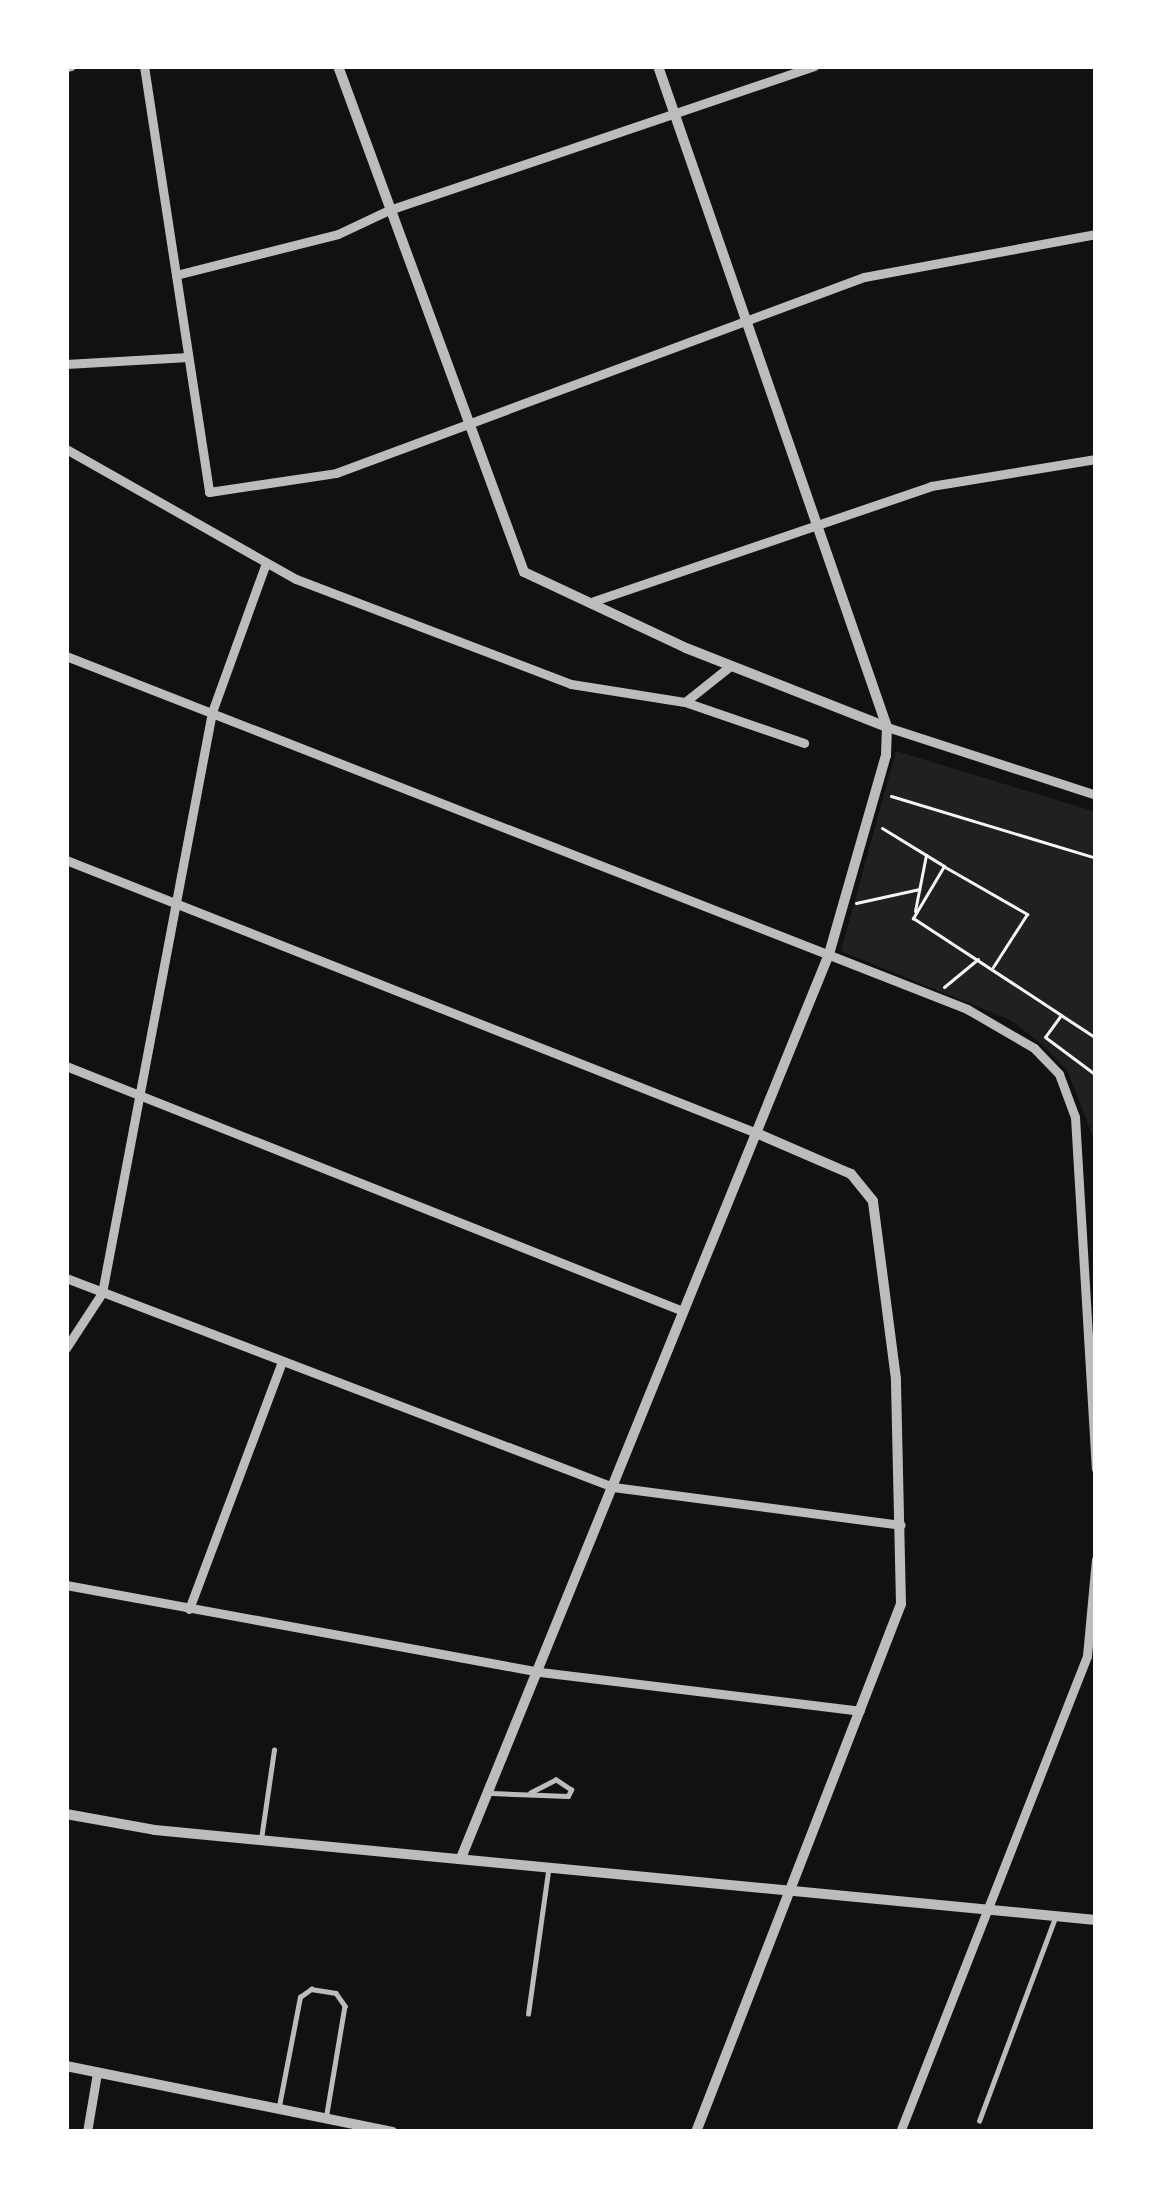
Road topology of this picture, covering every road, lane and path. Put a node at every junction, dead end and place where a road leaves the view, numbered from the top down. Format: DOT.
graph roads {
  1 [pos="144,66"];
  2 [pos="338,66"];
  3 [pos="658,66"];
  4 [pos="814,66"];
  5 [pos="674,115"];
  6 [pos="389,209"];
  7 [pos="1096,234"];
  8 [pos="176,274"];
  9 [pos="743,318"];
  10 [pos="188,357"];
  11 [pos="66,364"];
  12 [pos="465,422"];
  13 [pos="66,449"];
  14 [pos="1096,458"];
  15 [pos="815,527"];
  16 [pos="266,563"];
  17 [pos="594,601"];
  18 [pos="66,656"];
  19 [pos="726,670"];
  20 [pos="686,702"];
  21 [pos="212,712"];
  22 [pos="887,727"];
  23 [pos="804,743"];
  24 [pos="887,795"];
  25 [pos="1096,795"];
  26 [pos="879,826"];
  27 [pos="926,855"];
  28 [pos="1096,858"];
  29 [pos="66,860"];
  30 [pos="944,866"];
  31 [pos="919,889"];
  32 [pos="176,903"];
  33 [pos="855,903"];
  34 [pos="913,918"];
  35 [pos="829,954"];
  36 [pos="979,958"];
  37 [pos="993,967"];
  38 [pos="938,990"];
  39 [pos="1061,1015"];
  40 [pos="1096,1038"];
  41 [pos="66,1066"];
  42 [pos="1096,1075"];
  43 [pos="139,1096"];
  44 [pos="754,1132"];
  45 [pos="66,1278"];
  46 [pos="102,1293"];
  47 [pos="683,1311"];
  48 [pos="66,1348"];
  49 [pos="282,1361"];
  50 [pos="1096,1468"];
  51 [pos="613,1487"];
  52 [pos="900,1525"];
  53 [pos="1096,1559"];
  54 [pos="66,1585"];
  55 [pos="189,1609"];
  56 [pos="540,1672"];
  57 [pos="860,1711"];
  58 [pos="274,1750"];
  59 [pos="489,1793"];
  60 [pos="530,1793"];
  61 [pos="66,1814"];
  62 [pos="261,1839"];
  63 [pos="461,1858"];
  64 [pos="549,1866"];
  65 [pos="791,1888"];
  66 [pos="989,1906"];
  67 [pos="1057,1914"];
  68 [pos="1096,1920"];
  69 [pos="528,2014"];
  70 [pos="66,2066"];
  71 [pos="97,2073"];
  72 [pos="278,2109"];
  73 [pos="326,2119"];
  74 [pos="979,2121"];
  75 [pos="87,2132"];
  76 [pos="392,2132"];
  77 [pos="696,2132"];
  78 [pos="900,2132"];
  1 -- 8 [label="street"];
  2 -- 6 [label="street"];
  3 -- 5 [label="street"];
  4 -- 5 [label="street"];
  5 -- 6 [label="street"];
  5 -- 9 [label="street"];
  6 -- 8 [label="street"];
  6 -- 12 [label="street"];
  7 -- 9 [label="street"];
  8 -- 10 [label="street"];
  9 -- 12 [label="street"];
  9 -- 15 [label="street"];
  10 -- 11 [label="street"];
  10 -- 12 [label="street"];
  12 -- 17 [label="street"];
  13 -- 16 [label="street"];
  14 -- 15 [label="street"];
  15 -- 17 [label="street"];
  15 -- 22 [label="street"];
  16 -- 20 [label="street"];
  16 -- 21 [label="street"];
  17 -- 19 [label="street"];
  18 -- 21 [label="street"];
  19 -- 20 [label="street"];
  19 -- 22 [label="street"];
  20 -- 23 [label="street"];
  21 -- 32 [label="street"];
  21 -- 35 [label="street"];
  22 -- 25 [label="street"];
  22 -- 35 [label="street"];
  24 -- 28 [label="path"];
  26 -- 27 [label="path"];
  27 -- 30 [label="path"];
  27 -- 31 [label="path"];
  29 -- 32 [label="street"];
  30 -- 34 [label="path"];
  30 -- 37 [label="path"];
  31 -- 33 [label="path"];
  31 -- 34 [label="path"];
  32 -- 43 [label="street"];
  32 -- 44 [label="street"];
  34 -- 36 [label="path"];
  35 -- 44 [label="street"];
  35 -- 50 [label="street"];
  36 -- 37 [label="path"];
  36 -- 38 [label="path"];
  37 -- 39 [label="path"];
  39 -- 40 [label="path"];
  39 -- 42 [label="path"];
  41 -- 43 [label="street"];
  43 -- 46 [label="street"];
  43 -- 47 [label="street"];
  44 -- 47 [label="street"];
  44 -- 52 [label="street"];
  45 -- 46 [label="street"];
  46 -- 48 [label="street"];
  46 -- 49 [label="street"];
  47 -- 51 [label="street"];
  49 -- 51 [label="street"];
  49 -- 55 [label="street"];
  51 -- 52 [label="street"];
  51 -- 56 [label="street"];
  52 -- 57 [label="street"];
  53 -- 66 [label="street"];
  54 -- 55 [label="street"];
  55 -- 56 [label="street"];
  56 -- 57 [label="street"];
  56 -- 59 [label="street"];
  57 -- 65 [label="street"];
  58 -- 62 [label="lane"];
  59 -- 60 [label="lane"];
  59 -- 63 [label="street"];
  60 -- 60 [label="lane"];
  61 -- 62 [label="street"];
  62 -- 63 [label="street"];
  63 -- 64 [label="street"];
  64 -- 65 [label="street"];
  64 -- 69 [label="lane"];
  65 -- 66 [label="street"];
  65 -- 77 [label="street"];
  66 -- 67 [label="street"];
  66 -- 78 [label="street"];
  67 -- 68 [label="street"];
  67 -- 74 [label="lane"];
  70 -- 71 [label="street"];
  71 -- 72 [label="street"];
  71 -- 75 [label="street"];
  72 -- 73 [label="street"];
  72 -- 73 [label="lane"];
  73 -- 76 [label="street"];
}
